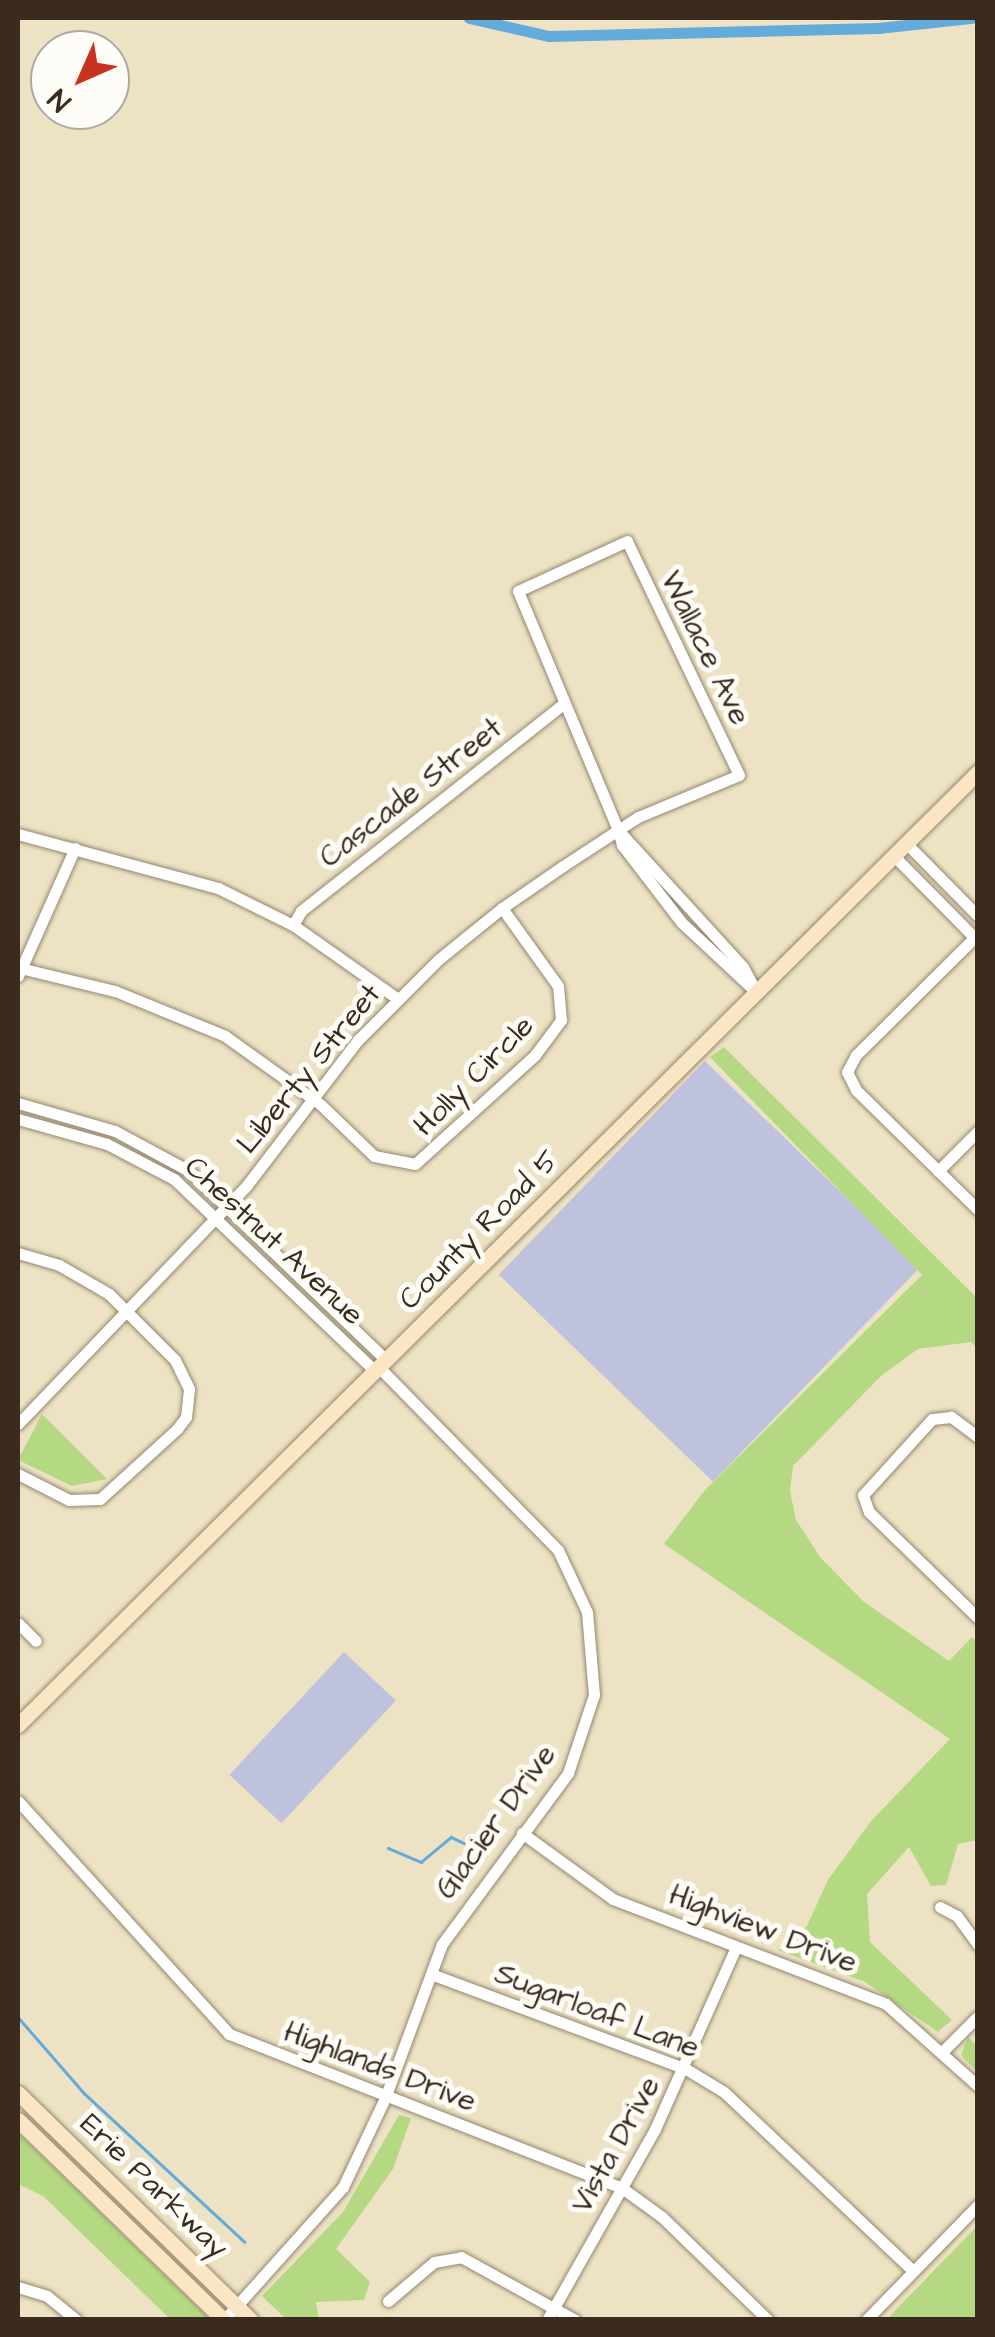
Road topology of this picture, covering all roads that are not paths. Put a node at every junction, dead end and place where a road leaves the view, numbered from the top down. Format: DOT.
graph roads {
  1 [pos="564,704"];
  2 [pos="978,772"];
  3 [pos="739,776"];
  4 [pos="618,830"];
  5 [pos="18,834"];
  6 [pos="906,843"];
  7 [pos="75,848"];
  8 [pos="893,856"];
  9 [pos="502,908"];
  10 [pos="978,916"];
  11 [pos="293,925"];
  12 [pos="976,936"];
  13 [pos="19,972"];
  14 [pos="756,992"];
  15 [pos="398,999"];
  16 [pos="312,1097"];
  17 [pos="18,1103"];
  18 [pos="18,1119"];
  19 [pos="978,1131"];
  20 [pos="938,1170"];
  21 [pos="230,1204"];
  22 [pos="978,1210"];
  23 [pos="218,1216"];
  24 [pos="18,1253"];
  25 [pos="125,1310"];
  26 [pos="381,1367"];
  27 [pos="18,1424"];
  28 [pos="978,1437"];
  29 [pos="18,1474"];
  30 [pos="978,1618"];
  31 [pos="18,1623"];
  32 [pos="36,1641"];
  33 [pos="18,1725"];
  34 [pos="18,1801"];
  35 [pos="522,1833"];
  36 [pos="940,1907"];
  37 [pos="978,1946"];
  38 [pos="736,1947"];
  39 [pos="431,1974"];
  40 [pos="978,2016"];
  41 [pos="942,2051"];
  42 [pos="686,2069"];
  43 [pos="978,2086"];
  44 [pos="18,2093"];
  45 [pos="385,2098"];
  46 [pos="18,2120"];
  47 [pos="622,2188"];
  48 [pos="978,2205"];
  49 [pos="913,2270"];
  50 [pos="18,2287"];
  51 [pos="388,2301"];
  52 [pos="237,2306"];
  53 [pos="554,2307"];
  54 [pos="78,2320"];
  55 [pos="224,2320"];
  56 [pos="251,2320"];
  57 [pos="547,2320"];
  58 [pos="574,2320"];
  59 [pos="768,2320"];
  60 [pos="866,2320"];
  1 -- 3 [label="street, Wallace Ave"];
  1 -- 4 [label="street"];
  1 -- 11 [label="street, Cascade Street"];
  2 -- 6 [label="street, County Road 5"];
  3 -- 4 [label="street, Liberty Street"];
  4 -- 9 [label="street, Liberty Street"];
  4 -- 14 [label="street"];
  5 -- 7 [label="street"];
  6 -- 8 [label="street, County Road 5"];
  6 -- 10 [label="street"];
  7 -- 11 [label="street"];
  7 -- 13 [label="street"];
  8 -- 12 [label="street"];
  8 -- 14 [label="street, County Road 5"];
  9 -- 15 [label="street, Liberty Street"];
  9 -- 16 [label="street, Holly Circle"];
  11 -- 15 [label="street"];
  12 -- 20 [label="street"];
  13 -- 16 [label="street"];
  14 -- 26 [label="street, County Road 5"];
  15 -- 16 [label="street, Liberty Street"];
  16 -- 21 [label="street, Liberty Street"];
  17 -- 21 [label="street, Chestnut Avenue"];
  18 -- 23 [label="street, Chestnut Avenue"];
  19 -- 20 [label="street"];
  20 -- 22 [label="street"];
  21 -- 23 [label="street, Liberty Street"];
  21 -- 26 [label="street, Chestnut Avenue"];
  23 -- 25 [label="street, Liberty Street"];
  23 -- 26 [label="street, Chestnut Avenue"];
  24 -- 25 [label="street"];
  25 -- 27 [label="street, Liberty Street"];
  25 -- 29 [label="street"];
  26 -- 33 [label="street, County Road 5"];
  26 -- 35 [label="street, Glacier Drive"];
  28 -- 30 [label="street"];
  31 -- 32 [label="street"];
  34 -- 45 [label="street, Highlands Drive"];
  35 -- 38 [label="street, Highview Drive"];
  35 -- 39 [label="street, Glacier Drive"];
  36 -- 37 [label="street"];
  38 -- 41 [label="street, Highview Drive"];
  38 -- 42 [label="street, Vista Drive"];
  39 -- 42 [label="street, Sugarloaf Lane"];
  39 -- 45 [label="street, Glacier Drive"];
  40 -- 41 [label="street"];
  41 -- 43 [label="street, Highview Drive"];
  42 -- 47 [label="street, Vista Drive"];
  42 -- 49 [label="street, Sugarloaf Lane"];
  44 -- 52 [label="street, Erie Parkway"];
  45 -- 47 [label="street, Highlands Drive"];
  45 -- 52 [label="street, Glacier Drive"];
  46 -- 55 [label="street, Erie Parkway"];
  47 -- 53 [label="street, Vista Drive"];
  47 -- 59 [label="street, Highlands Drive"];
  48 -- 49 [label="street"];
  49 -- 60 [label="street"];
  50 -- 54 [label="street"];
  51 -- 53 [label="street"];
  52 -- 55 [label="street, Glacier Drive"];
  52 -- 56 [label="street, Erie Parkway"];
  53 -- 57 [label="street, Vista Drive"];
  53 -- 58 [label="street"];
}
